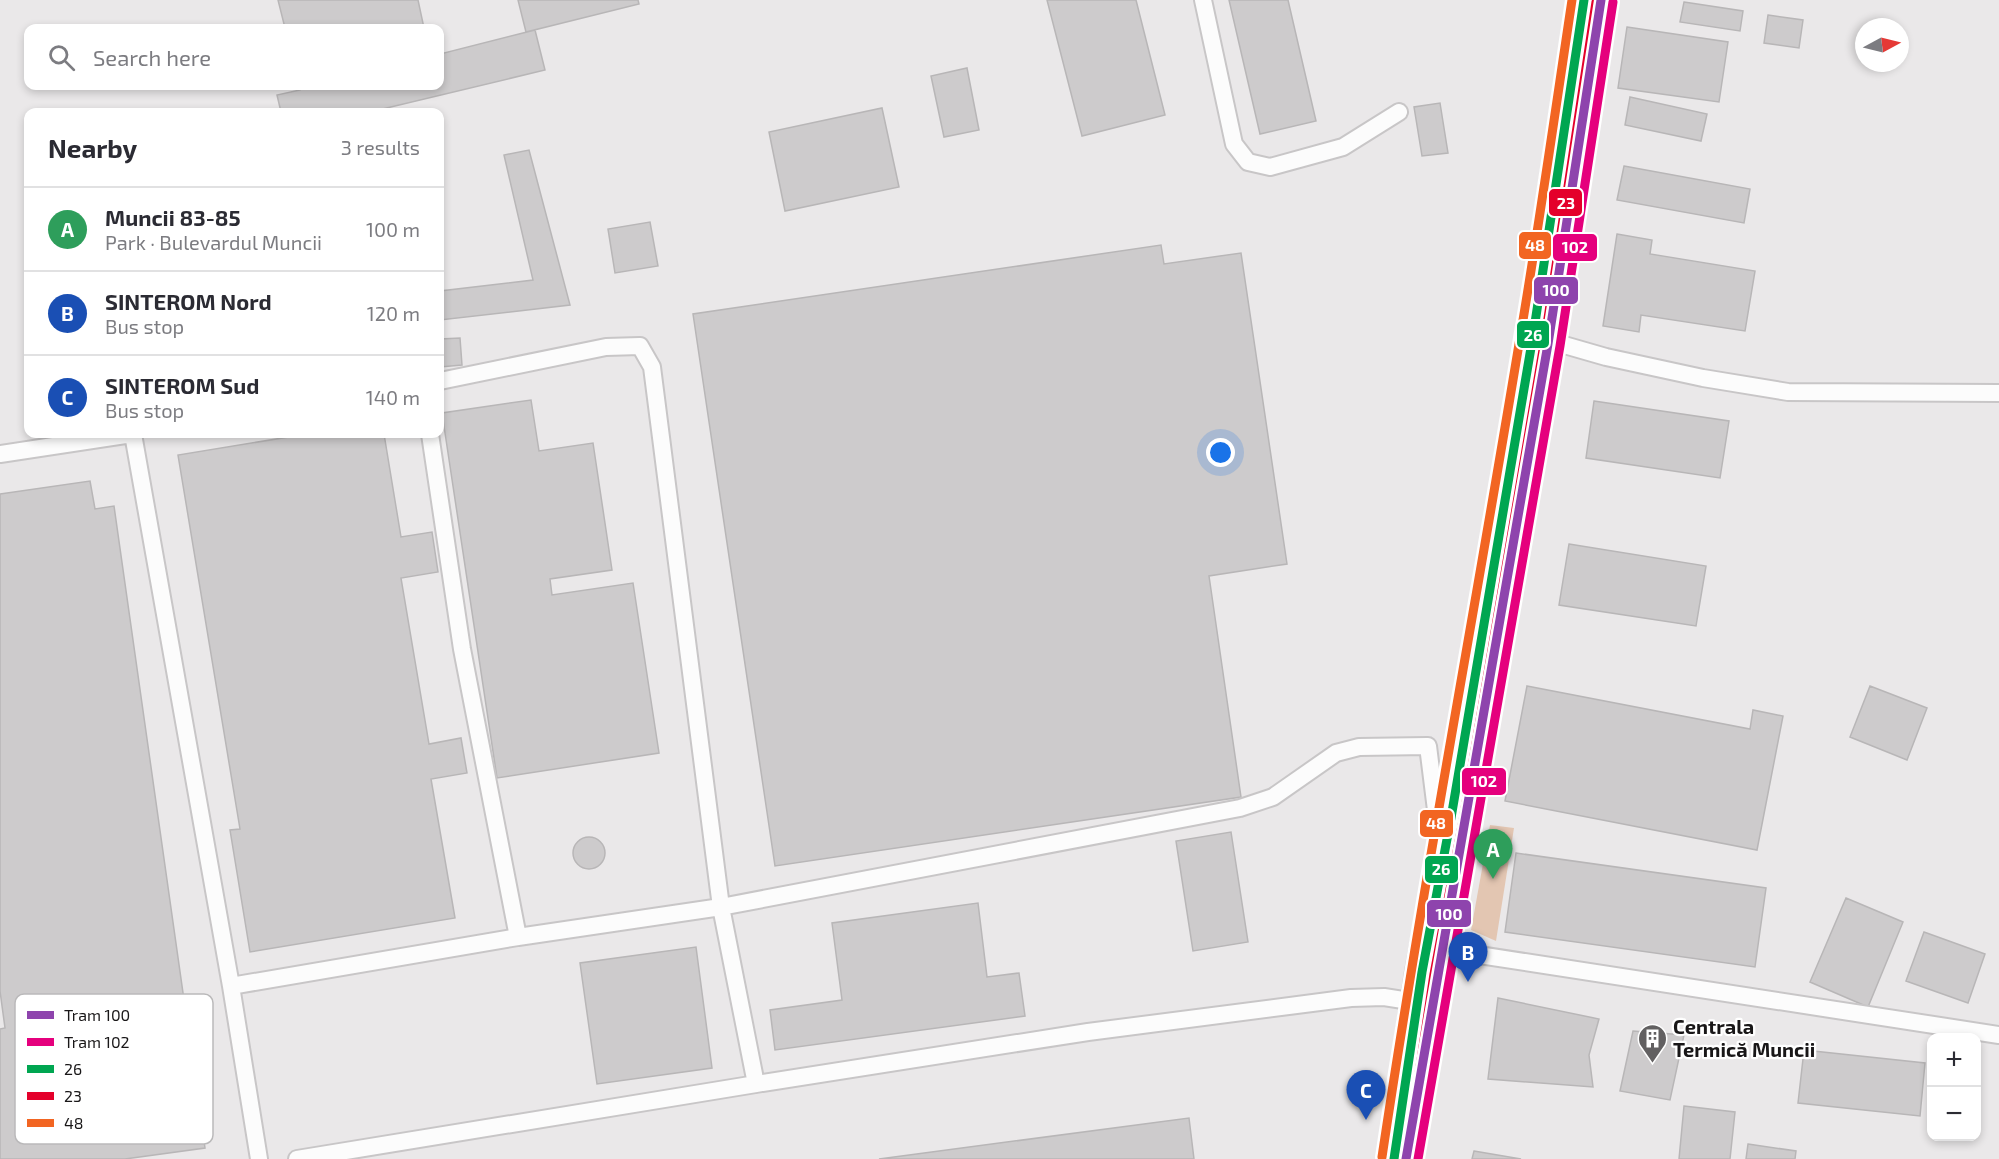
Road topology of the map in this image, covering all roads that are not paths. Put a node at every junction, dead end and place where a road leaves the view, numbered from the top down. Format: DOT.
graph roads {
  1 [pos="1203,0"];
  2 [pos="1584,0"];
  3 [pos="1399,112"];
  4 [pos="1533,336"];
  5 [pos="444,380"];
  6 [pos="1999,393"];
  7 [pos="106,438"];
  8 [pos="134,438"];
  9 [pos="431,438"];
  10 [pos="0,454"];
  11 [pos="1451,818"];
  12 [pos="721,907"];
  13 [pos="518,937"];
  14 [pos="1427,947"];
  15 [pos="231,986"];
  16 [pos="1425,1003"];
  17 [pos="1999,1035"];
  18 [pos="756,1084"];
  19 [pos="258,1159"];
  20 [pos="297,1159"];
  21 [pos="1394,1159"];
  1 -- 3 [label="lane"];
  2 -- 4 [label="main road"];
  4 -- 6 [label="lane"];
  4 -- 11 [label="main road"];
  5 -- 12 [label="lane"];
  7 -- 10 [label="lane"];
  8 -- 15 [label="lane"];
  9 -- 13 [label="lane"];
  11 -- 12 [label="lane"];
  11 -- 14 [label="main road"];
  12 -- 13 [label="lane"];
  12 -- 18 [label="lane"];
  13 -- 15 [label="lane"];
  14 -- 16 [label="main road"];
  14 -- 17 [label="lane"];
  15 -- 19 [label="lane"];
  16 -- 18 [label="lane"];
  16 -- 21 [label="main road"];
  18 -- 20 [label="lane"];
}
